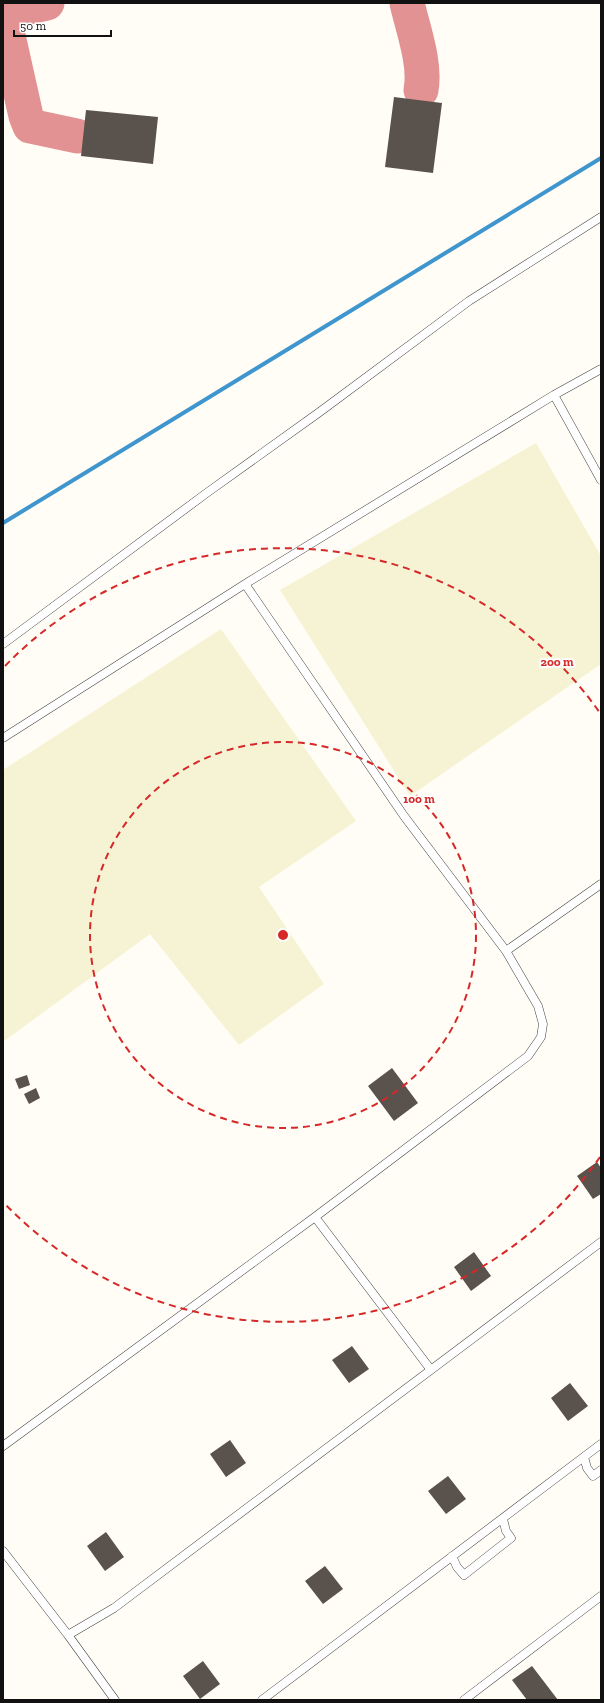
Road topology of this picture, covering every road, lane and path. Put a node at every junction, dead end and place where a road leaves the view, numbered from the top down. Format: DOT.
graph roads {
  1 [pos="601,216"];
  2 [pos="601,369"];
  3 [pos="554,395"];
  4 [pos="601,480"];
  5 [pos="245,584"];
  6 [pos="3,644"];
  7 [pos="3,738"];
  8 [pos="601,884"];
  9 [pos="506,951"];
  10 [pos="315,1217"];
  11 [pos="601,1242"];
  12 [pos="431,1370"];
  13 [pos="601,1444"];
  14 [pos="3,1446"];
  15 [pos="584,1457"];
  16 [pos="601,1470"];
  17 [pos="502,1519"];
  18 [pos="3,1551"];
  19 [pos="452,1556"];
  20 [pos="601,1596"];
  21 [pos="68,1635"];
  22 [pos="115,1700"];
  23 [pos="262,1700"];
  24 [pos="464,1700"];
  1 -- 6 [label="lane"];
  2 -- 3 [label="lane"];
  3 -- 4 [label="lane"];
  3 -- 5 [label="lane"];
  5 -- 7 [label="lane"];
  5 -- 9 [label="lane"];
  8 -- 9 [label="lane"];
  9 -- 10 [label="lane"];
  10 -- 12 [label="lane"];
  10 -- 14 [label="lane"];
  11 -- 12 [label="lane"];
  12 -- 21 [label="lane"];
  13 -- 15 [label="lane"];
  15 -- 16 [label="lane"];
  15 -- 17 [label="lane"];
  17 -- 19 [label="lane"];
  17 -- 19 [label="lane"];
  18 -- 21 [label="lane"];
  19 -- 23 [label="lane"];
  20 -- 24 [label="lane"];
  21 -- 22 [label="lane"];
}
